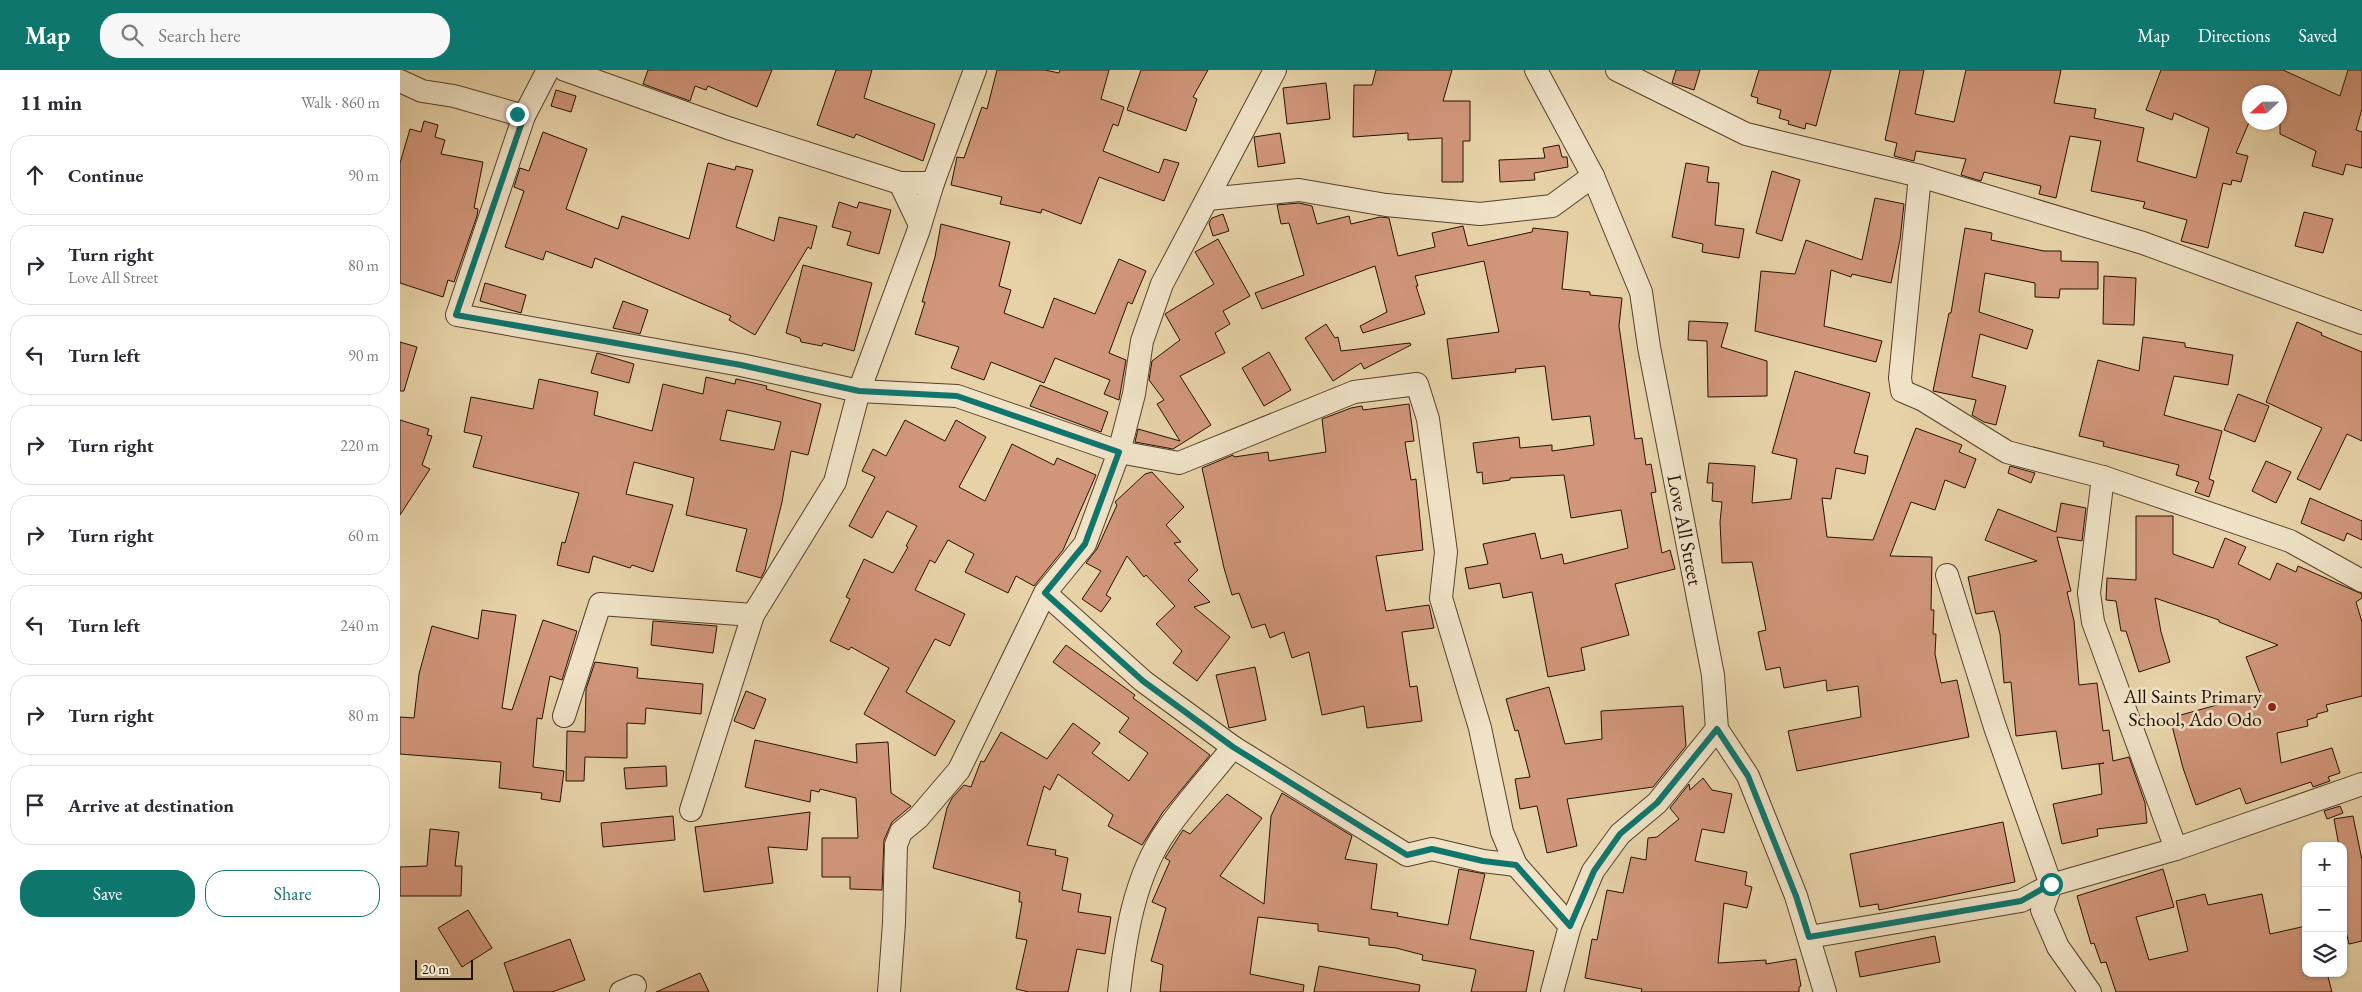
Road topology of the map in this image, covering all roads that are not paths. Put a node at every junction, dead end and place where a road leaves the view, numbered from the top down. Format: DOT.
graph roads {
  1 [pos="548,70"];
  2 [pos="565,70"];
  3 [pos="975,70"];
  4 [pos="1275,70"];
  5 [pos="1536,70"];
  6 [pos="1618,70"];
  7 [pos="400,81"];
  8 [pos="524,116"];
  9 [pos="1593,176"];
  10 [pos="1920,176"];
  11 [pos="933,183"];
  12 [pos="900,184"];
  13 [pos="1208,199"];
  14 [pos="920,225"];
  15 [pos="2362,324"];
  16 [pos="859,391"];
  17 [pos="1119,452"];
  18 [pos="2103,477"];
  19 [pos="1947,576"];
  20 [pos="2362,581"];
  21 [pos="1045,593"];
  22 [pos="753,615"];
  23 [pos="564,716"];
  24 [pos="1717,729"];
  25 [pos="1233,747"];
  26 [pos="2362,784"];
  27 [pos="691,810"];
  28 [pos="1502,832"];
  29 [pos="2176,849"];
  30 [pos="1483,861"];
  31 [pos="1516,865"];
  32 [pos="2051,884"];
  33 [pos="1570,926"];
  34 [pos="1809,937"];
  35 [pos="889,992"];
  36 [pos="1119,992"];
  37 [pos="1552,992"];
  38 [pos="1825,992"];
  39 [pos="2090,992"];
  1 -- 8 [label="street"];
  2 -- 12 [label="street"];
  3 -- 11 [label="street"];
  4 -- 13 [label="street"];
  5 -- 9 [label="street, Love All Street"];
  6 -- 10 [label="street"];
  7 -- 8 [label="street"];
  8 -- 16 [label="street"];
  9 -- 13 [label="street"];
  9 -- 24 [label="street, Love All Street"];
  10 -- 15 [label="street"];
  10 -- 18 [label="street"];
  11 -- 12 [label="street"];
  11 -- 14 [label="street"];
  12 -- 14 [label="street"];
  13 -- 17 [label="street"];
  14 -- 16 [label="street"];
  16 -- 17 [label="street"];
  16 -- 22 [label="street"];
  17 -- 21 [label="street"];
  17 -- 28 [label="street"];
  18 -- 20 [label="street"];
  18 -- 29 [label="street"];
  19 -- 32 [label="street"];
  21 -- 25 [label="street"];
  21 -- 35 [label="street"];
  22 -- 23 [label="street"];
  22 -- 27 [label="street"];
  24 -- 33 [label="street"];
  24 -- 34 [label="street, Love All Street"];
  25 -- 30 [label="street"];
  25 -- 36 [label="street"];
  26 -- 29 [label="street"];
  28 -- 30 [label="street"];
  28 -- 31 [label="street"];
  29 -- 32 [label="street"];
  30 -- 31 [label="street"];
  31 -- 33 [label="street"];
  32 -- 34 [label="street"];
  32 -- 39 [label="street"];
  33 -- 37 [label="street"];
  34 -- 38 [label="street, Love All Street"];
}
